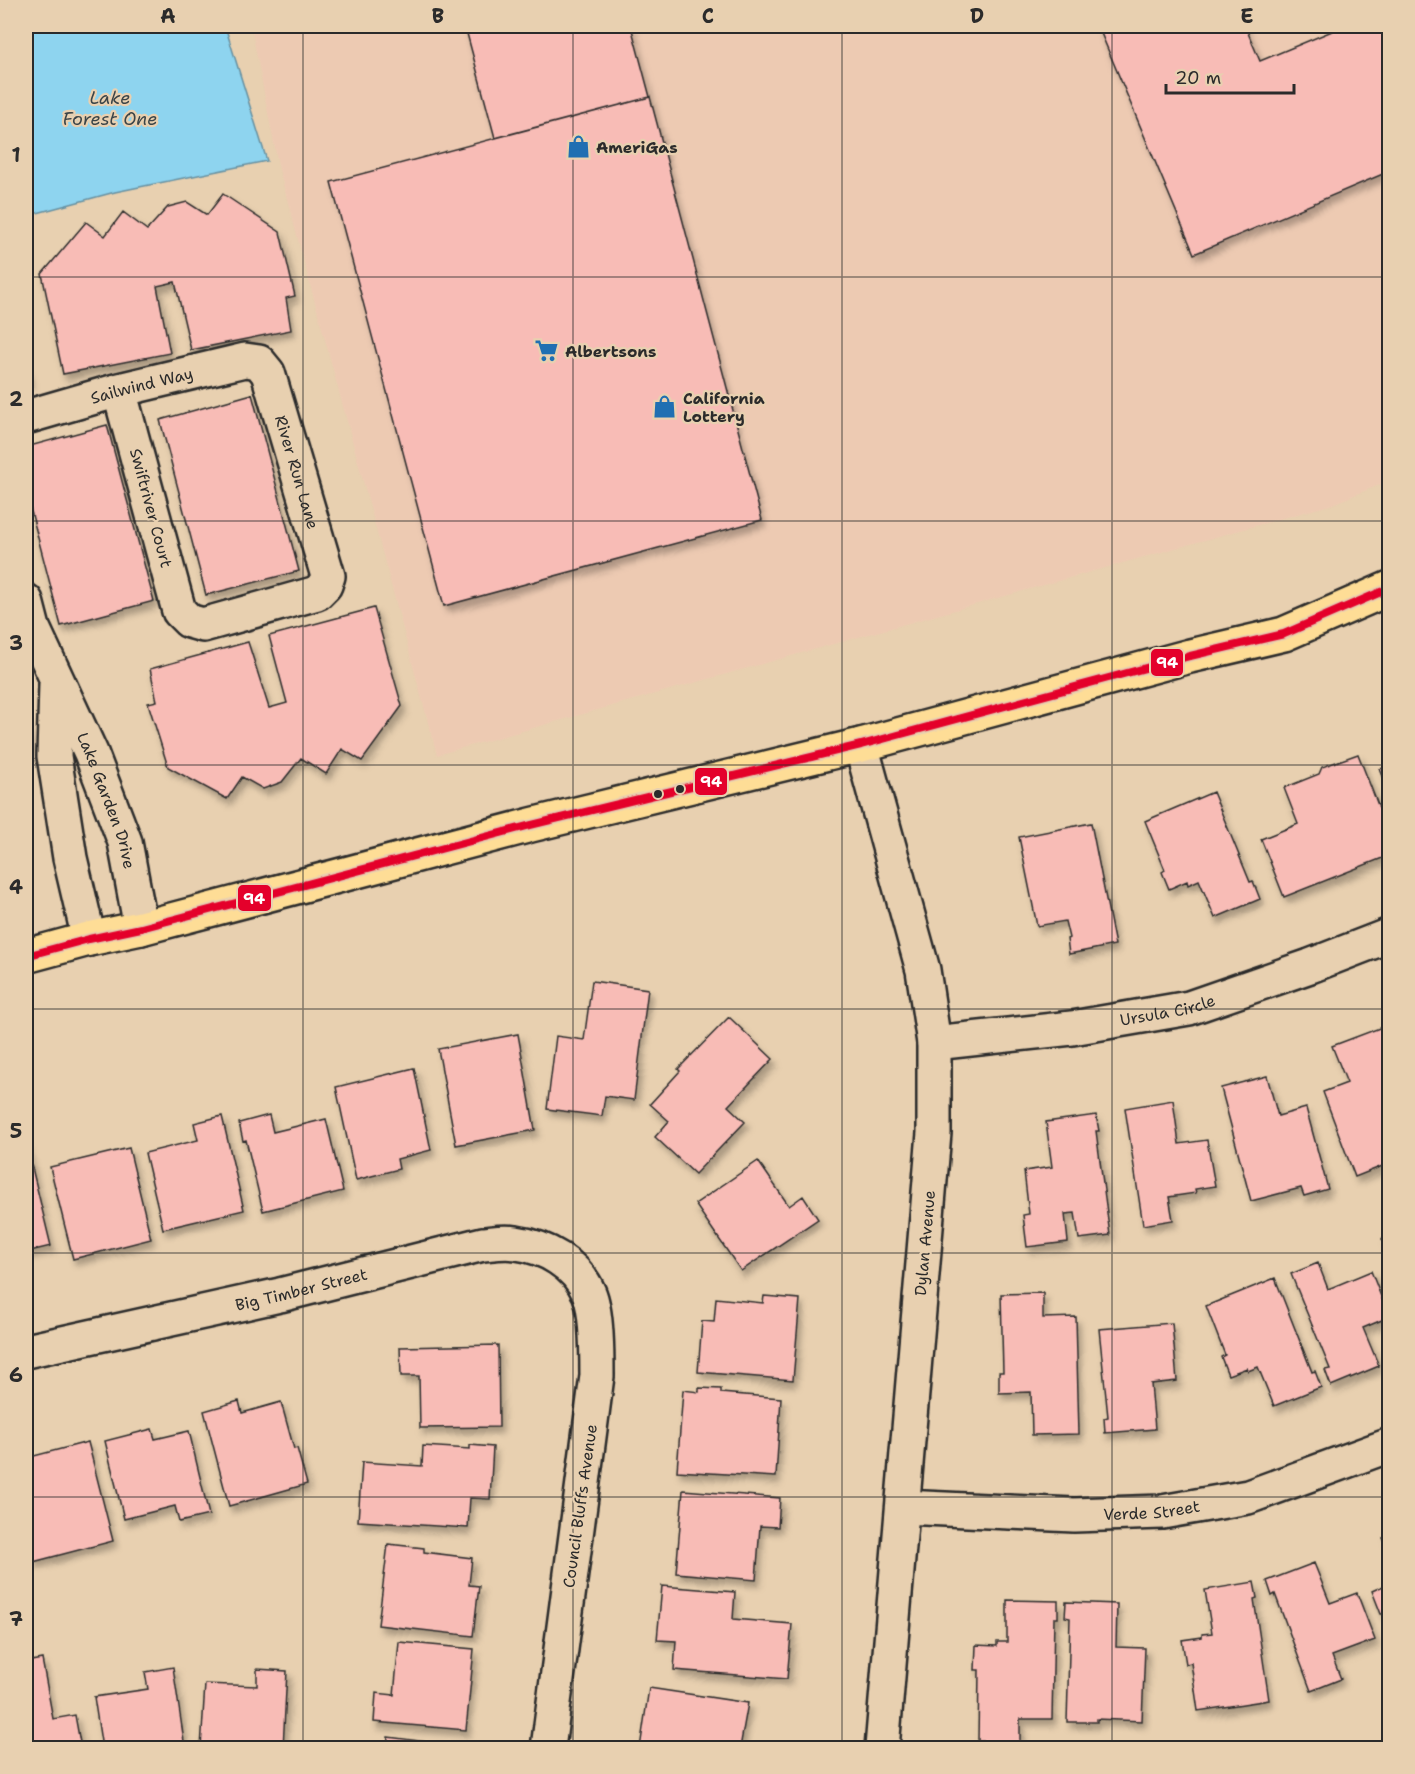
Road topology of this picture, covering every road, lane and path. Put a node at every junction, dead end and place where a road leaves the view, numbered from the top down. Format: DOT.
graph roads {
  1 [pos="259,362"];
  2 [pos="119,390"];
  3 [pos="26,417"];
  4 [pos="1389,588"];
  5 [pos="26,601"];
  6 [pos="189,621"];
  7 [pos="57,679"];
  8 [pos="861,745"];
  9 [pos="141,928"];
  10 [pos="1389,935"];
  11 [pos="89,939"];
  12 [pos="26,956"];
  13 [pos="934,1043"];
  14 [pos="572,1268"];
  15 [pos="26,1351"];
  16 [pos="1389,1445"];
  17 [pos="903,1507"];
  18 [pos="548,1749"];
  19 [pos="882,1749"];
  1 -- 2 [label="street, Sailwind Way"];
  1 -- 6 [label="street, River Run Lane"];
  2 -- 3 [label="street, Sailwind Way"];
  2 -- 6 [label="street, Swiftriver Court"];
  4 -- 8 [label="main road"];
  5 -- 7 [label="street, Lake Garden Drive"];
  7 -- 9 [label="street, Lake Garden Drive"];
  7 -- 11 [label="street, Lake Garden Drive"];
  8 -- 9 [label="main road"];
  8 -- 13 [label="street, Dylan Avenue"];
  9 -- 11 [label="main road"];
  10 -- 13 [label="street, Ursula Circle"];
  11 -- 12 [label="main road"];
  13 -- 17 [label="street, Dylan Avenue"];
  14 -- 15 [label="street, Big Timber Street"];
  14 -- 18 [label="street, Council Bluffs Avenue"];
  16 -- 17 [label="street, Verde Street"];
  17 -- 19 [label="street, Dylan Avenue"];
}
